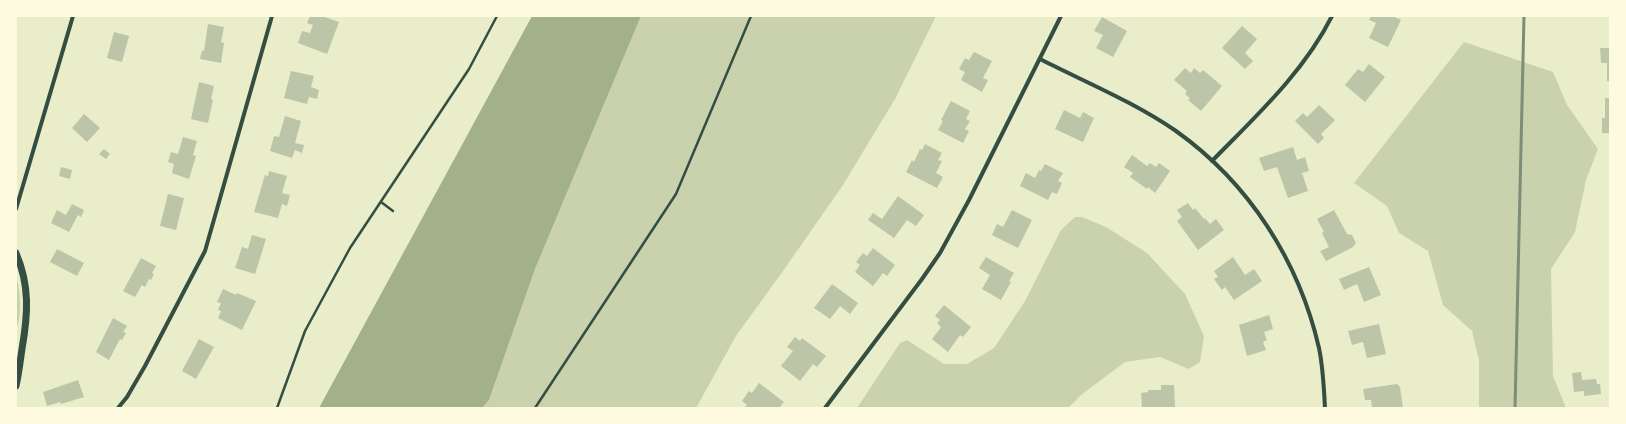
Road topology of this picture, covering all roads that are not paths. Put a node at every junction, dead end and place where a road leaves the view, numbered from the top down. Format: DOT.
graph roads {
  1 [pos="73,16"];
  2 [pos="272,16"];
  3 [pos="1061,16"];
  4 [pos="1332,16"];
  5 [pos="1040,59"];
  6 [pos="1212,160"];
  7 [pos="16,209"];
  8 [pos="16,253"];
  9 [pos="18,371"];
  10 [pos="16,386"];
  11 [pos="118,408"];
  12 [pos="825,408"];
  13 [pos="1325,408"];
  1 -- 7 [label="street"];
  2 -- 11 [label="street"];
  3 -- 5 [label="street"];
  4 -- 6 [label="street"];
  5 -- 6 [label="street"];
  5 -- 12 [label="street"];
  6 -- 13 [label="street"];
  8 -- 9 [label="street"];
  9 -- 10 [label="street"];
}
